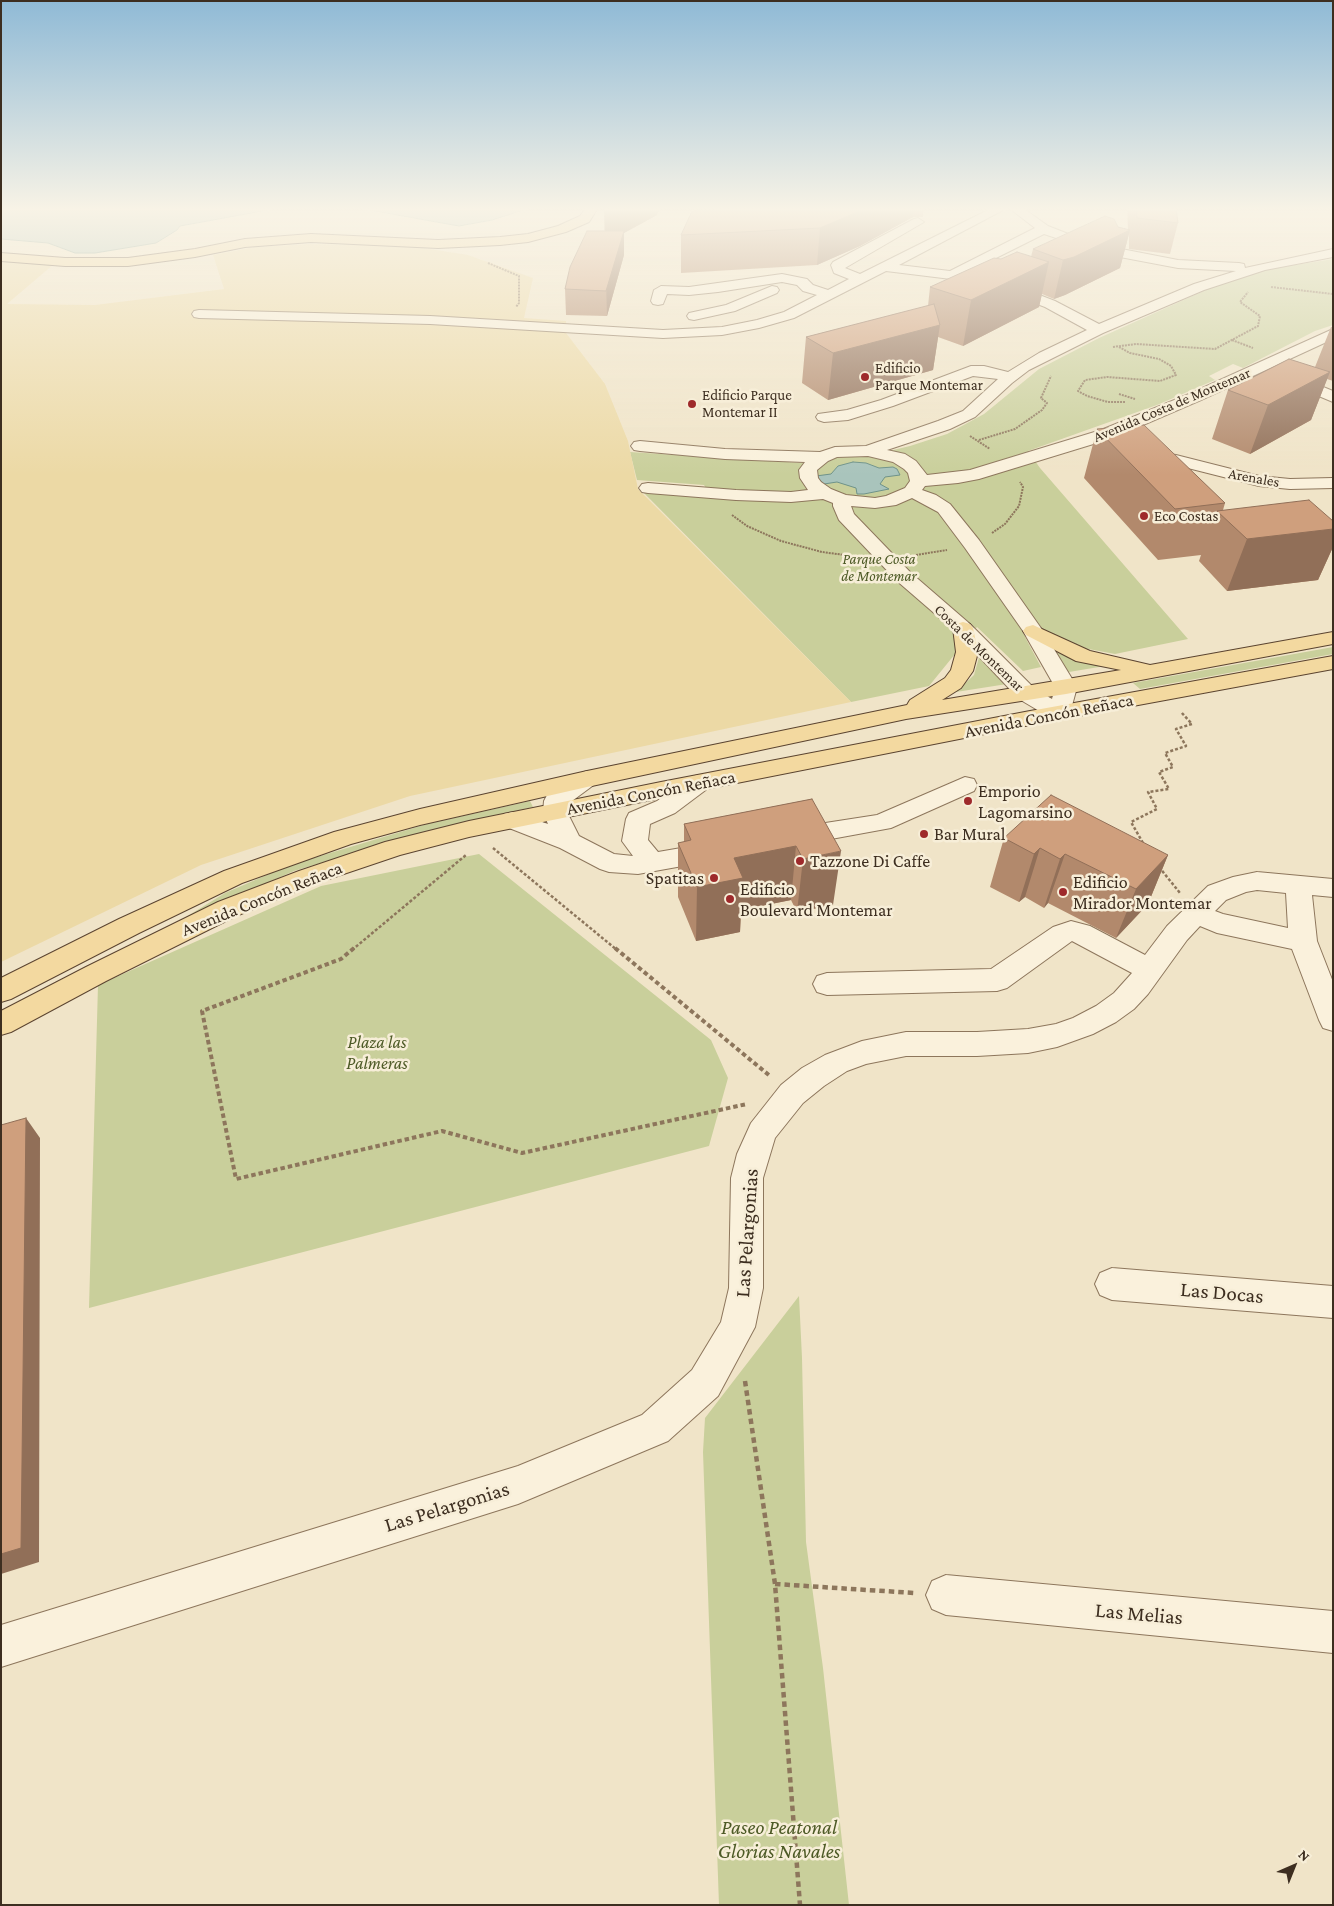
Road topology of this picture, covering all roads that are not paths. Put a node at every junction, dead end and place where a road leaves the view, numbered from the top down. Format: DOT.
graph roads {
  1 [pos="659,297"];
  2 [pos="757,297"];
  3 [pos="826,297"];
  4 [pos="1031,297"];
  5 [pos="1175,297"];
  6 [pos="658,300"];
  7 [pos="199,314"];
  8 [pos="694,316"];
  9 [pos="1098,330"];
  10 [pos="1333,333"];
  11 [pos="1262,366"];
  12 [pos="1011,377"];
  13 [pos="1325,405"];
  14 [pos="1152,416"];
  15 [pos="824,418"];
  16 [pos="640,446"];
  17 [pos="1058,450"];
  18 [pos="868,451"];
  19 [pos="1106,451"];
  20 [pos="1132,454"];
  21 [pos="822,457"];
  22 [pos="1176,460"];
  23 [pos="1333,483"];
  24 [pos="915,486"];
  25 [pos="648,488"];
  26 [pos="834,497"];
  27 [pos="963,628"];
  28 [pos="1033,632"];
  29 [pos="1333,638"];
  30 [pos="1333,662"];
  31 [pos="1154,671"];
  32 [pos="1066,687"];
  33 [pos="1027,694"];
  34 [pos="906,712"];
  35 [pos="1059,713"];
  36 [pos="587,779"];
  37 [pos="699,783"];
  38 [pos="965,785"];
  39 [pos="556,812"];
  40 [pos="513,820"];
  41 [pos="770,841"];
  42 [pos="569,842"];
  43 [pos="740,847"];
  44 [pos="652,862"];
  45 [pos="1298,884"];
  46 [pos="1333,888"];
  47 [pos="1196,914"];
  48 [pos="1303,941"];
  49 [pos="1149,970"];
  50 [pos="827,984"];
  51 [pos="1,990"];
  52 [pos="1333,1020"];
  53 [pos="1,1024"];
  54 [pos="1112,1284"];
  55 [pos="1333,1302"];
  56 [pos="946,1595"];
  57 [pos="1333,1632"];
  58 [pos="1,1646"];
  1 -- 6 [label="street"];
  2 -- 8 [label="street"];
  3 -- 7 [label="street"];
  4 -- 9 [label="street"];
  5 -- 9 [label="street"];
  9 -- 12 [label="street"];
  10 -- 11 [label="street, Avenida Costa de Montemar"];
  11 -- 13 [label="street"];
  11 -- 14 [label="street, Avenida Costa de Montemar"];
  12 -- 15 [label="street"];
  12 -- 18 [label="street"];
  14 -- 17 [label="street, Avenida Costa de Montemar"];
  14 -- 22 [label="street"];
  16 -- 21 [label="street"];
  17 -- 19 [label="street"];
  17 -- 24 [label="street, Avenida Costa de Montemar"];
  18 -- 21 [label="street"];
  18 -- 24 [label="street"];
  20 -- 22 [label="street, Arenales"];
  21 -- 26 [label="street"];
  22 -- 23 [label="street, Arenales"];
  24 -- 26 [label="street, Avenida Costa de Montemar"];
  24 -- 28 [label="street"];
  25 -- 26 [label="street"];
  26 -- 27 [label="street, Costa de Montemar"];
  27 -- 33 [label="street, Costa de Montemar"];
  27 -- 34 [label="main road"];
  28 -- 31 [label="main road"];
  28 -- 32 [label="street"];
  29 -- 31 [label="main road, Avenida Concón Reñaca"];
  30 -- 35 [label="main road, Avenida Concón Reñaca"];
  31 -- 32 [label="main road, Avenida Concón Reñaca"];
  32 -- 33 [label="main road, Avenida Concón Reñaca"];
  32 -- 35 [label="street"];
  33 -- 34 [label="main road, Avenida Concón Reñaca"];
  33 -- 35 [label="street, Costa de Montemar"];
  34 -- 36 [label="main road, Avenida Concón Reñaca"];
  35 -- 37 [label="main road, Avenida Concón Reñaca"];
  36 -- 39 [label="street"];
  36 -- 51 [label="main road, Avenida Concón Reñaca"];
  37 -- 39 [label="main road, Avenida Concón Reñaca"];
  37 -- 44 [label="street"];
  38 -- 41 [label="street"];
  39 -- 40 [label="main road, Avenida Concón Reñaca"];
  39 -- 42 [label="street"];
  40 -- 42 [label="street"];
  40 -- 53 [label="main road, Avenida Concón Reñaca"];
  42 -- 44 [label="street"];
  43 -- 44 [label="street"];
  45 -- 46 [label="street, Las Pelargonias"];
  45 -- 47 [label="street, Las Pelargonias"];
  45 -- 48 [label="street"];
  47 -- 48 [label="street"];
  47 -- 49 [label="street, Las Pelargonias"];
  48 -- 52 [label="street"];
  49 -- 50 [label="street"];
  49 -- 58 [label="street, Las Pelargonias"];
  54 -- 55 [label="street, Las Docas"];
  56 -- 57 [label="street, Las Melias"];
}
